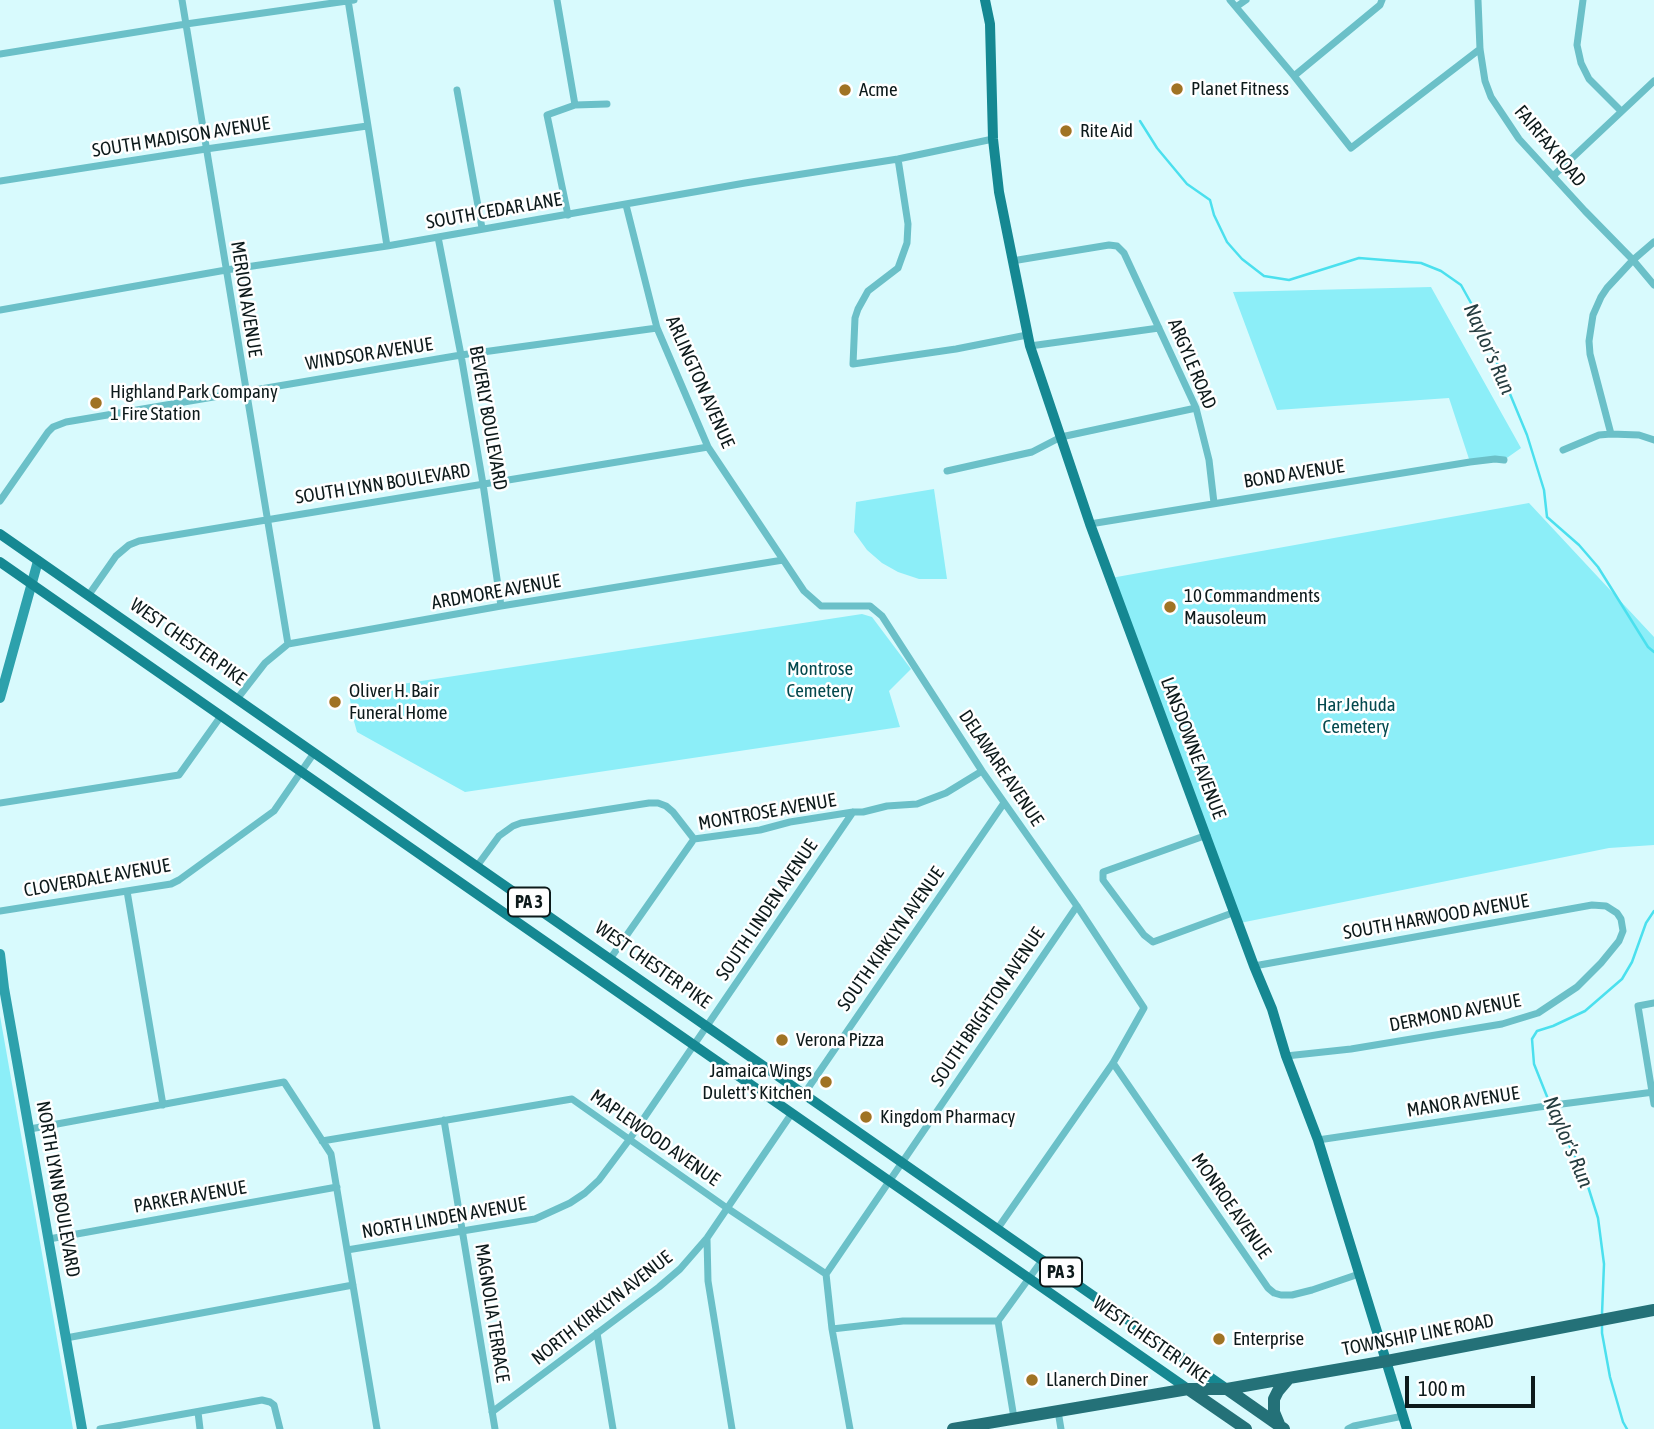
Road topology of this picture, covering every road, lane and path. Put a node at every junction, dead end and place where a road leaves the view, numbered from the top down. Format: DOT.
graph roads {
  1 [pos="183,0"];
  2 [pos="348,0"];
  3 [pos="354,0"];
  4 [pos="557,0"];
  5 [pos="985,0"];
  6 [pos="994,0"];
  7 [pos="1230,0"];
  8 [pos="1246,0"];
  9 [pos="1382,0"];
  10 [pos="1478,0"];
  11 [pos="1583,0"];
  12 [pos="1236,7"];
  13 [pos="990,23"];
  14 [pos="186,24"];
  15 [pos="1480,48"];
  16 [pos="0,54"];
  17 [pos="1294,76"];
  18 [pos="1654,81"];
  19 [pos="457,90"];
  20 [pos="607,104"];
  21 [pos="575,105"];
  22 [pos="1621,111"];
  23 [pos="367,126"];
  24 [pos="993,139"];
  25 [pos="206,149"];
  26 [pos="898,159"];
  27 [pos="1553,176"];
  28 [pos="0,181"];
  29 [pos="626,205"];
  30 [pos="568,215"];
  31 [pos="482,228"];
  32 [pos="438,237"];
  33 [pos="1654,243"];
  34 [pos="387,246"];
  35 [pos="1633,260"];
  36 [pos="1012,261"];
  37 [pos="226,270"];
  38 [pos="1654,285"];
  39 [pos="0,310"];
  40 [pos="657,328"];
  41 [pos="1159,328"];
  42 [pos="1029,341"];
  43 [pos="461,355"];
  44 [pos="245,391"];
  45 [pos="1196,408"];
  46 [pos="1611,434"];
  47 [pos="1060,437"];
  48 [pos="1654,440"];
  49 [pos="708,447"];
  50 [pos="1563,450"];
  51 [pos="1503,460"];
  52 [pos="947,471"];
  53 [pos="483,484"];
  54 [pos="0,501"];
  55 [pos="1214,503"];
  56 [pos="268,519"];
  57 [pos="1090,524"];
  58 [pos="0,534"];
  59 [pos="783,560"];
  60 [pos="38,561"];
  61 [pos="0,562"];
  62 [pos="32,584"];
  63 [pos="804,591"];
  64 [pos="88,596"];
  65 [pos="501,606"];
  66 [pos="288,644"];
  67 [pos="0,698"];
  68 [pos="237,699"];
  69 [pos="220,716"];
  70 [pos="314,753"];
  71 [pos="982,771"];
  72 [pos="301,772"];
  73 [pos="0,803"];
  74 [pos="1004,803"];
  75 [pos="853,812"];
  76 [pos="1207,835"];
  77 [pos="694,839"];
  78 [pos="477,866"];
  79 [pos="127,891"];
  80 [pos="1077,906"];
  81 [pos="0,911"];
  82 [pos="1235,912"];
  83 [pos="1619,917"];
  84 [pos="0,954"];
  85 [pos="610,959"];
  86 [pos="1254,966"];
  87 [pos="1654,1003"];
  88 [pos="707,1026"];
  89 [pos="694,1045"];
  90 [pos="1286,1056"];
  91 [pos="1113,1063"];
  92 [pos="1653,1092"];
  93 [pos="804,1094"];
  94 [pos="1654,1104"];
  95 [pos="163,1105"];
  96 [pos="792,1113"];
  97 [pos="444,1120"];
  98 [pos="30,1129"];
  99 [pos="322,1140"];
  100 [pos="629,1140"];
  101 [pos="1318,1140"];
  102 [pos="902,1162"];
  103 [pos="889,1181"];
  104 [pos="337,1187"];
  105 [pos="727,1208"];
  106 [pos="998,1228"];
  107 [pos="462,1232"];
  108 [pos="707,1238"];
  109 [pos="49,1239"];
  110 [pos="347,1251"];
  111 [pos="1043,1259"];
  112 [pos="826,1274"];
  113 [pos="1359,1274"];
  114 [pos="1029,1278"];
  115 [pos="353,1285"];
  116 [pos="1654,1310"];
  117 [pos="998,1321"];
  118 [pos="832,1329"];
  119 [pos="597,1333"];
  120 [pos="66,1338"];
  121 [pos="1387,1362"];
  122 [pos="1289,1378"];
  123 [pos="1188,1389"];
  124 [pos="1227,1389"];
  125 [pos="1058,1411"];
  126 [pos="198,1412"];
  127 [pos="492,1412"];
  128 [pos="1404,1416"];
  129 [pos="1014,1418"];
  130 [pos="1282,1427"];
  131 [pos="82,1429"];
  132 [pos="100,1429"];
  133 [pos="200,1429"];
  134 [pos="280,1429"];
  135 [pos="377,1429"];
  136 [pos="495,1429"];
  137 [pos="613,1429"];
  138 [pos="732,1429"];
  139 [pos="850,1429"];
  140 [pos="953,1429"];
  141 [pos="1061,1429"];
  142 [pos="1246,1429"];
  143 [pos="1348,1429"];
  144 [pos="1408,1429"];
  1 -- 14 [label="street, MERION AVENUE"];
  2 -- 3 [label="street"];
  2 -- 14 [label="street"];
  2 -- 23 [label="street"];
  4 -- 21 [label="street"];
  5 -- 13 [label="main road"];
  6 -- 13 [label="main road"];
  7 -- 12 [label="street"];
  8 -- 12 [label="street"];
  9 -- 17 [label="street"];
  10 -- 15 [label="street, FAIRFAX ROAD"];
  11 -- 22 [label="street"];
  12 -- 17 [label="street"];
  13 -- 24 [label="main road, LANSDOWNE AVENUE"];
  14 -- 16 [label="street"];
  14 -- 25 [label="street, MERION AVENUE"];
  15 -- 17 [label="street"];
  15 -- 27 [label="street, FAIRFAX ROAD"];
  18 -- 22 [label="street"];
  19 -- 31 [label="street"];
  20 -- 21 [label="street"];
  21 -- 30 [label="street"];
  22 -- 27 [label="street"];
  23 -- 25 [label="street, SOUTH MADISON AVENUE"];
  23 -- 34 [label="street"];
  24 -- 26 [label="street, SOUTH CEDAR LANE"];
  24 -- 36 [label="main road, LANSDOWNE AVENUE"];
  25 -- 28 [label="street, SOUTH MADISON AVENUE"];
  25 -- 37 [label="street, MERION AVENUE"];
  26 -- 29 [label="street, SOUTH CEDAR LANE"];
  26 -- 42 [label="street"];
  27 -- 35 [label="street, FAIRFAX ROAD"];
  29 -- 30 [label="street, SOUTH CEDAR LANE"];
  29 -- 40 [label="street, ARLINGTON AVENUE"];
  30 -- 31 [label="street, SOUTH CEDAR LANE"];
  31 -- 32 [label="street, SOUTH CEDAR LANE"];
  32 -- 34 [label="street, SOUTH CEDAR LANE"];
  32 -- 43 [label="street, BEVERLY BOULEVARD"];
  33 -- 35 [label="street"];
  34 -- 37 [label="street, SOUTH CEDAR LANE"];
  35 -- 38 [label="street, FAIRFAX ROAD"];
  35 -- 46 [label="street"];
  36 -- 41 [label="street, ARGYLE ROAD"];
  36 -- 42 [label="main road, LANSDOWNE AVENUE"];
  37 -- 39 [label="street, SOUTH CEDAR LANE"];
  37 -- 44 [label="street, MERION AVENUE"];
  40 -- 43 [label="street, WINDSOR AVENUE"];
  40 -- 49 [label="street, ARLINGTON AVENUE"];
  41 -- 42 [label="street"];
  41 -- 45 [label="street, ARGYLE ROAD"];
  42 -- 47 [label="main road, LANSDOWNE AVENUE"];
  43 -- 44 [label="street, WINDSOR AVENUE"];
  43 -- 53 [label="street, BEVERLY BOULEVARD"];
  44 -- 54 [label="street, WINDSOR AVENUE"];
  44 -- 56 [label="street, MERION AVENUE"];
  45 -- 47 [label="street"];
  45 -- 55 [label="street, ARGYLE ROAD"];
  46 -- 48 [label="street"];
  46 -- 50 [label="street"];
  47 -- 52 [label="street"];
  47 -- 57 [label="main road, LANSDOWNE AVENUE"];
  49 -- 53 [label="street, SOUTH LYNN BOULEVARD"];
  49 -- 59 [label="street, ARLINGTON AVENUE"];
  51 -- 55 [label="street, BOND AVENUE"];
  53 -- 56 [label="street, SOUTH LYNN BOULEVARD"];
  53 -- 65 [label="street, BEVERLY BOULEVARD"];
  55 -- 57 [label="street, BOND AVENUE"];
  56 -- 64 [label="street, SOUTH LYNN BOULEVARD"];
  56 -- 66 [label="street, MERION AVENUE"];
  57 -- 76 [label="main road, LANSDOWNE AVENUE"];
  58 -- 60 [label="main road, WEST CHESTER PIKE / PA 3"];
  59 -- 63 [label="street, ARLINGTON AVENUE"];
  59 -- 65 [label="street, ARDMORE AVENUE"];
  60 -- 62 [label="street"];
  60 -- 64 [label="main road, WEST CHESTER PIKE / PA 3"];
  61 -- 62 [label="main road, WEST CHESTER PIKE / PA 3"];
  62 -- 67 [label="street"];
  62 -- 69 [label="main road, WEST CHESTER PIKE / PA 3"];
  63 -- 71 [label="street, DELAWARE AVENUE"];
  64 -- 68 [label="main road, WEST CHESTER PIKE / PA 3"];
  65 -- 66 [label="street, ARDMORE AVENUE"];
  66 -- 68 [label="street"];
  68 -- 70 [label="main road, WEST CHESTER PIKE / PA 3"];
  69 -- 72 [label="main road, WEST CHESTER PIKE / PA 3"];
  69 -- 73 [label="street"];
  70 -- 72 [label="street, CLOVERDALE AVENUE"];
  70 -- 78 [label="main road, WEST CHESTER PIKE / PA 3"];
  71 -- 74 [label="street, DELAWARE AVENUE"];
  71 -- 75 [label="street, MONTROSE AVENUE"];
  72 -- 79 [label="street, CLOVERDALE AVENUE"];
  72 -- 89 [label="main road, WEST CHESTER PIKE / PA 3"];
  74 -- 80 [label="street, DELAWARE AVENUE"];
  74 -- 93 [label="street, SOUTH KIRKLYN AVENUE"];
  75 -- 77 [label="street, MONTROSE AVENUE"];
  75 -- 88 [label="street, SOUTH LINDEN AVENUE"];
  76 -- 82 [label="main road, LANSDOWNE AVENUE"];
  76 -- 82 [label="street"];
  77 -- 78 [label="street"];
  77 -- 85 [label="street, MONTROSE AVENUE"];
  78 -- 85 [label="main road, WEST CHESTER PIKE / PA 3"];
  79 -- 81 [label="street, CLOVERDALE AVENUE"];
  79 -- 95 [label="street"];
  80 -- 91 [label="street, DELAWARE AVENUE"];
  80 -- 102 [label="street, SOUTH BRIGHTON AVENUE"];
  82 -- 86 [label="main road, LANSDOWNE AVENUE"];
  83 -- 86 [label="street, SOUTH HARWOOD AVENUE"];
  83 -- 90 [label="street, DERMOND AVENUE"];
  84 -- 98 [label="street, NORTH LYNN BOULEVARD"];
  85 -- 88 [label="main road, WEST CHESTER PIKE / PA 3"];
  86 -- 90 [label="main road, LANSDOWNE AVENUE"];
  87 -- 92 [label="street"];
  88 -- 89 [label="street, NORTH LINDEN AVENUE"];
  88 -- 93 [label="main road, WEST CHESTER PIKE / PA 3"];
  89 -- 96 [label="main road, WEST CHESTER PIKE / PA 3"];
  89 -- 100 [label="street, NORTH LINDEN AVENUE"];
  90 -- 101 [label="main road, LANSDOWNE AVENUE"];
  91 -- 106 [label="street"];
  91 -- 113 [label="street, MONROE AVENUE"];
  92 -- 94 [label="street"];
  92 -- 101 [label="street, MANOR AVENUE"];
  93 -- 102 [label="main road, WEST CHESTER PIKE / PA 3"];
  95 -- 98 [label="street"];
  95 -- 99 [label="street"];
  96 -- 103 [label="main road, WEST CHESTER PIKE / PA 3"];
  96 -- 105 [label="street, NORTH KIRKLYN AVENUE"];
  97 -- 99 [label="street, MAPLEWOOD AVENUE"];
  97 -- 100 [label="street, MAPLEWOOD AVENUE"];
  97 -- 107 [label="street, MAGNOLIA TERRACE"];
  98 -- 109 [label="street, NORTH LYNN BOULEVARD"];
  99 -- 104 [label="street"];
  100 -- 105 [label="street, MAPLEWOOD AVENUE"];
  100 -- 107 [label="street, NORTH LINDEN AVENUE"];
  101 -- 113 [label="main road, LANSDOWNE AVENUE"];
  102 -- 103 [label="street, SOUTH BRIGHTON AVENUE"];
  102 -- 106 [label="main road, WEST CHESTER PIKE / PA 3"];
  103 -- 112 [label="street, SOUTH BRIGHTON AVENUE"];
  103 -- 114 [label="main road, WEST CHESTER PIKE / PA 3"];
  104 -- 109 [label="street, PARKER AVENUE"];
  104 -- 110 [label="street"];
  105 -- 108 [label="street, NORTH KIRKLYN AVENUE"];
  105 -- 112 [label="street, MAPLEWOOD AVENUE"];
  106 -- 111 [label="main road, WEST CHESTER PIKE / PA 3"];
  107 -- 110 [label="street, NORTH LINDEN AVENUE"];
  107 -- 127 [label="street, MAGNOLIA TERRACE"];
  108 -- 119 [label="street, NORTH KIRKLYN AVENUE"];
  108 -- 138 [label="street"];
  109 -- 120 [label="street, NORTH LYNN BOULEVARD"];
  110 -- 115 [label="street"];
  111 -- 114 [label="street"];
  111 -- 124 [label="main road, WEST CHESTER PIKE / PA 3"];
  112 -- 118 [label="street"];
  113 -- 121 [label="main road, LANSDOWNE AVENUE"];
  114 -- 117 [label="street"];
  114 -- 123 [label="main road, WEST CHESTER PIKE / PA 3"];
  115 -- 120 [label="street"];
  115 -- 135 [label="street"];
  116 -- 121 [label="highway, TOWNSHIP LINE ROAD"];
  117 -- 118 [label="street"];
  117 -- 129 [label="street"];
  118 -- 139 [label="street"];
  119 -- 127 [label="street, NORTH KIRKLYN AVENUE"];
  119 -- 137 [label="street"];
  120 -- 131 [label="street, NORTH LYNN BOULEVARD"];
  121 -- 122 [label="highway, TOWNSHIP LINE ROAD"];
  121 -- 128 [label="main road, LANSDOWNE AVENUE"];
  122 -- 124 [label="highway, TOWNSHIP LINE ROAD"];
  122 -- 130 [label="highway"];
  123 -- 124 [label="highway, TOWNSHIP LINE ROAD"];
  123 -- 125 [label="highway, TOWNSHIP LINE ROAD"];
  123 -- 142 [label="highway, WEST CHESTER PIKE / PA 3"];
  124 -- 130 [label="highway, WEST CHESTER PIKE / PA 3"];
  125 -- 129 [label="highway, TOWNSHIP LINE ROAD"];
  125 -- 141 [label="street"];
  126 -- 132 [label="street"];
  126 -- 133 [label="street"];
  126 -- 134 [label="street"];
  127 -- 136 [label="street, MAGNOLIA TERRACE"];
  128 -- 143 [label="street"];
  128 -- 144 [label="main road, LANSDOWNE AVENUE"];
  129 -- 140 [label="highway, TOWNSHIP LINE ROAD"];
}
